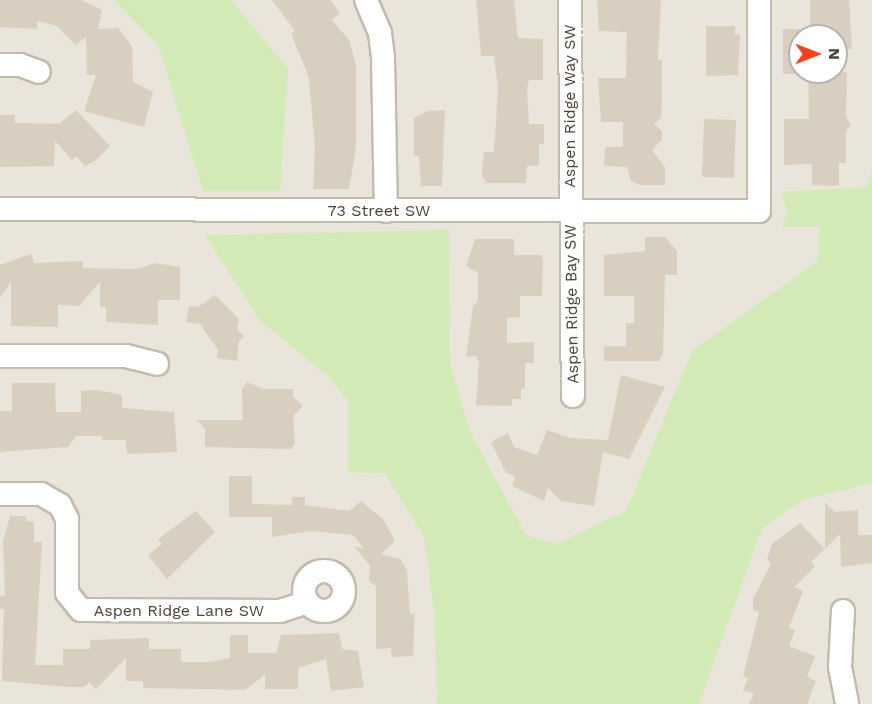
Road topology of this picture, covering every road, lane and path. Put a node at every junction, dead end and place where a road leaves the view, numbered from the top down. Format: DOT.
graph roads {
  1 [pos="366,0"];
  2 [pos="570,0"];
  3 [pos="759,0"];
  4 [pos="0,65"];
  5 [pos="39,72"];
  6 [pos="0,209"];
  7 [pos="386,211"];
  8 [pos="571,211"];
  9 [pos="0,356"];
  10 [pos="157,364"];
  11 [pos="573,396"];
  12 [pos="0,494"];
  13 [pos="307,602"];
  14 [pos="843,611"];
  15 [pos="847,704"];
  1 -- 7 [label="street"];
  2 -- 8 [label="street, Aspen Ridge Way SW"];
  3 -- 8 [label="street, 73 Street SW"];
  4 -- 5 [label="street"];
  6 -- 7 [label="street, 73 Street SW"];
  7 -- 8 [label="street, 73 Street SW"];
  8 -- 11 [label="street, Aspen Ridge Bay SW"];
  9 -- 10 [label="street"];
  12 -- 13 [label="street, Aspen Ridge Lane SW"];
  14 -- 15 [label="street"];
}
